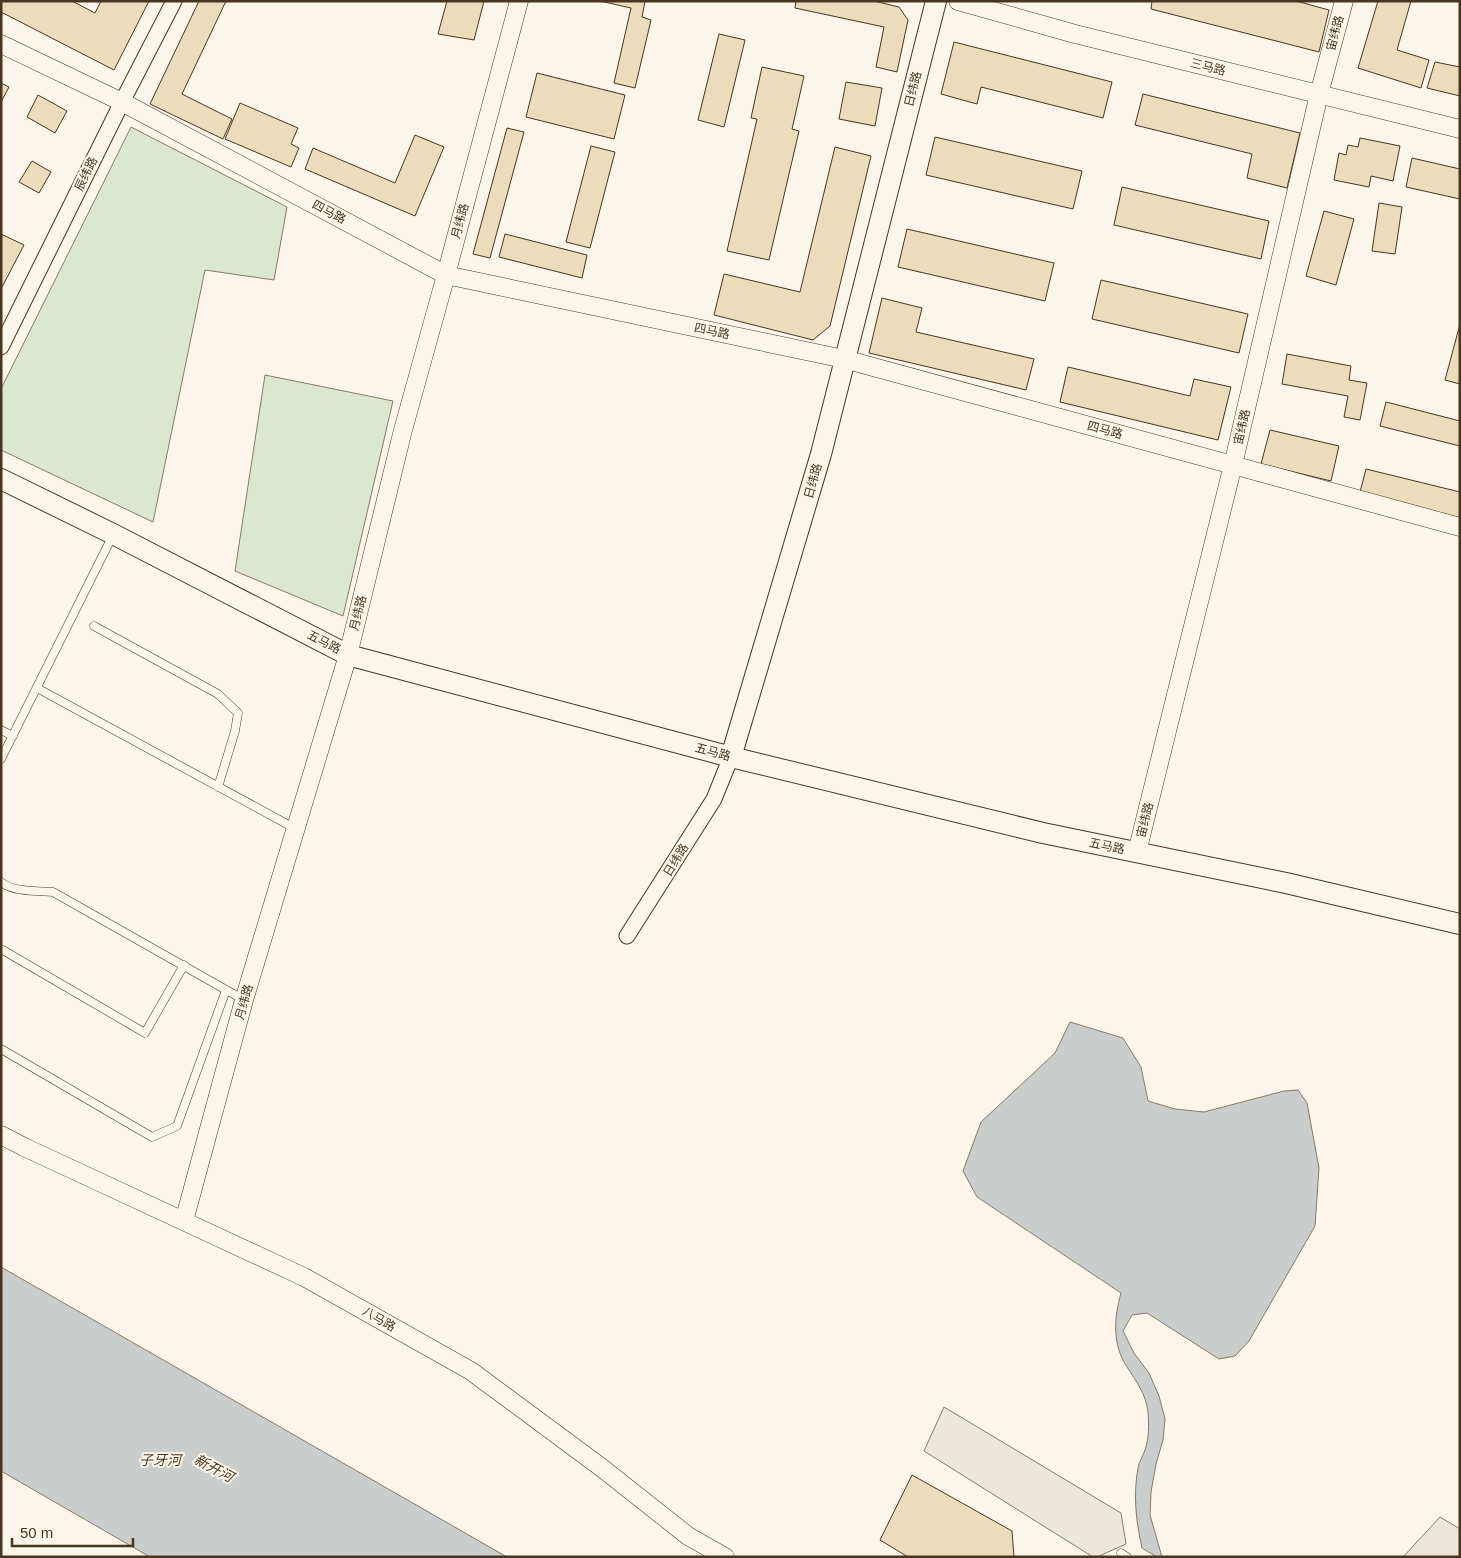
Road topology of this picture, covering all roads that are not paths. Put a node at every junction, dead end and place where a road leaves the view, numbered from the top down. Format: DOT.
graph roads {
  1 [pos="174,1"];
  2 [pos="518,1"];
  3 [pos="936,1"];
  4 [pos="958,1"];
  5 [pos="1344,1"];
  6 [pos="1,44"];
  7 [pos="1319,94"];
  8 [pos="122,102"];
  9 [pos="1460,128"];
  10 [pos="446,275"];
  11 [pos="1,348"];
  12 [pos="844,359"];
  13 [pos="1233,465"];
  14 [pos="1,479"];
  15 [pos="1460,527"];
  16 [pos="113,534"];
  17 [pos="94,626"];
  18 [pos="348,655"];
  19 [pos="37,688"];
  20 [pos="1,730"];
  21 [pos="13,736"];
  22 [pos="732,757"];
  23 [pos="1,759"];
  24 [pos="218,787"];
  25 [pos="296,829"];
  26 [pos="1137,852"];
  27 [pos="3,887"];
  28 [pos="1460,924"];
  29 [pos="627,936"];
  30 [pos="1,949"];
  31 [pos="184,965"];
  32 [pos="226,990"];
  33 [pos="244,1000"];
  34 [pos="1,1049"];
  35 [pos="1,1135"];
  36 [pos="184,1221"];
  37 [pos="724,1557"];
  1 -- 8 [label="street, 辰纬路"];
  2 -- 10 [label="street, 月纬路"];
  3 -- 12 [label="main road, 日纬路"];
  4 -- 7 [label="street, 三马路"];
  5 -- 7 [label="street, 宙纬路"];
  6 -- 8 [label="street, 四马路"];
  7 -- 9 [label="street, 三马路"];
  7 -- 13 [label="street, 宙纬路"];
  8 -- 10 [label="street, 四马路"];
  8 -- 11 [label="street, 辰纬路"];
  10 -- 12 [label="street, 四马路"];
  10 -- 18 [label="street, 月纬路"];
  12 -- 13 [label="street, 四马路"];
  12 -- 22 [label="main road, 日纬路"];
  13 -- 15 [label="street, 四马路"];
  13 -- 26 [label="street, 宙纬路"];
  14 -- 16 [label="main road, 五马路"];
  16 -- 18 [label="main road, 五马路"];
  16 -- 19 [label="lane"];
  17 -- 24 [label="lane"];
  18 -- 22 [label="main road, 五马路"];
  18 -- 25 [label="street, 月纬路"];
  19 -- 21 [label="lane"];
  19 -- 24 [label="lane"];
  20 -- 21 [label="lane"];
  21 -- 23 [label="lane"];
  22 -- 26 [label="main road, 五马路"];
  22 -- 29 [label="street, 日纬路"];
  24 -- 25 [label="lane"];
  25 -- 33 [label="street, 月纬路"];
  26 -- 28 [label="main road, 五马路"];
  27 -- 31 [label="lane"];
  30 -- 31 [label="lane"];
  31 -- 32 [label="lane"];
  32 -- 33 [label="lane"];
  32 -- 34 [label="lane"];
  33 -- 36 [label="street, 月纬路"];
  35 -- 36 [label="street, 八马路"];
  36 -- 37 [label="street, 八马路"];
}
